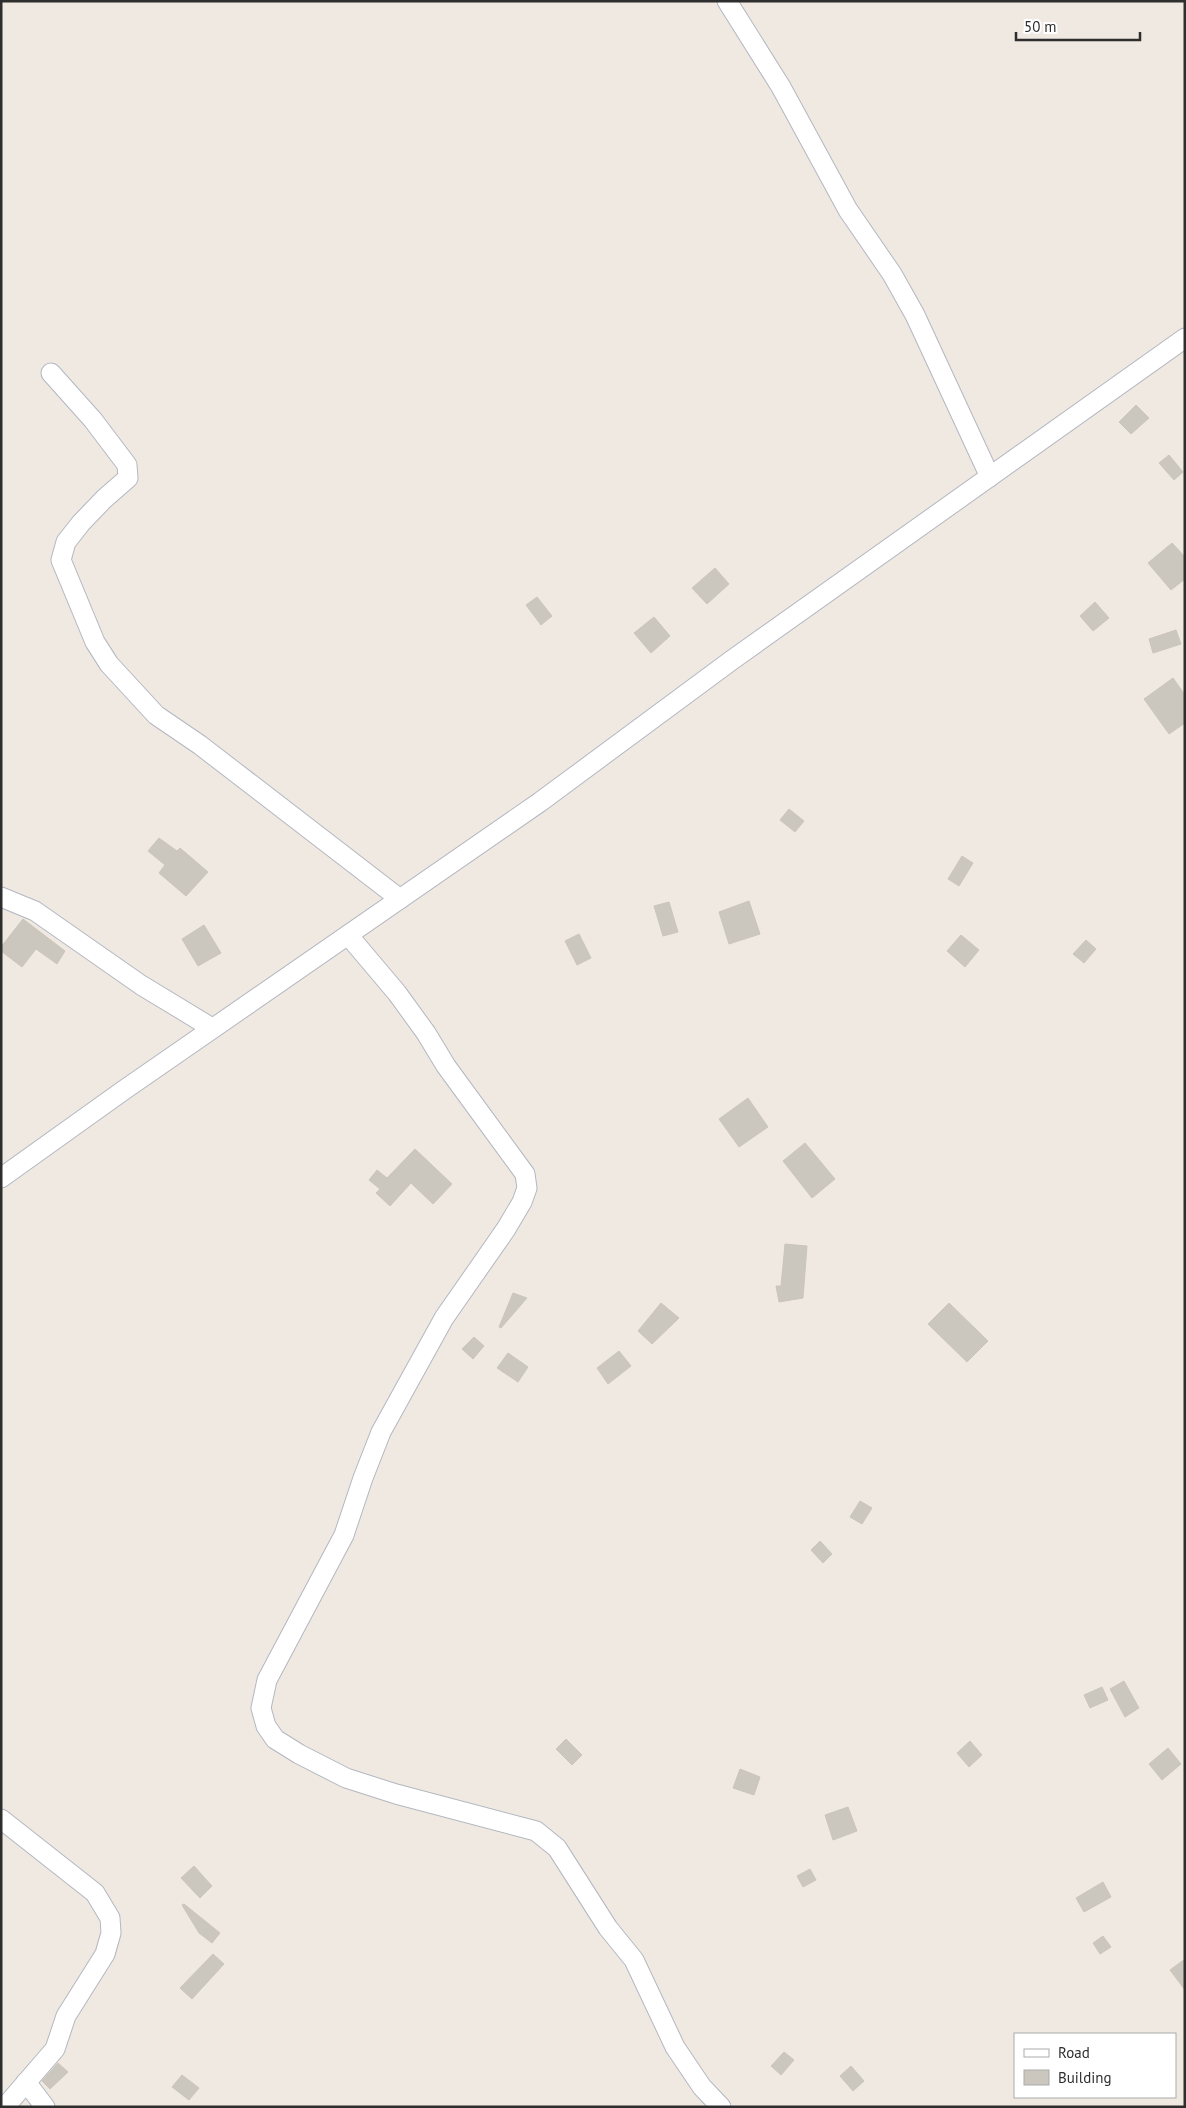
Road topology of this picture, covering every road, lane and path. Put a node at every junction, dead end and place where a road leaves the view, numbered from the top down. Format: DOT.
graph roads {
  1 [pos="727,1"];
  2 [pos="1185,338"];
  3 [pos="51,373"];
  4 [pos="990,477"];
  5 [pos="1,898"];
  6 [pos="400,899"];
  7 [pos="348,935"];
  8 [pos="212,1028"];
  9 [pos="1,1178"];
  10 [pos="1,1819"];
  11 [pos="26,2082"];
  12 [pos="5,2107"];
  13 [pos="45,2107"];
  14 [pos="721,2107"];
  1 -- 4 [label="street"];
  2 -- 4 [label="street"];
  3 -- 6 [label="street"];
  4 -- 6 [label="street"];
  5 -- 8 [label="street"];
  6 -- 7 [label="street"];
  7 -- 8 [label="street"];
  7 -- 14 [label="street"];
  8 -- 9 [label="street"];
  10 -- 11 [label="street"];
  11 -- 12 [label="street"];
  11 -- 13 [label="street"];
}
